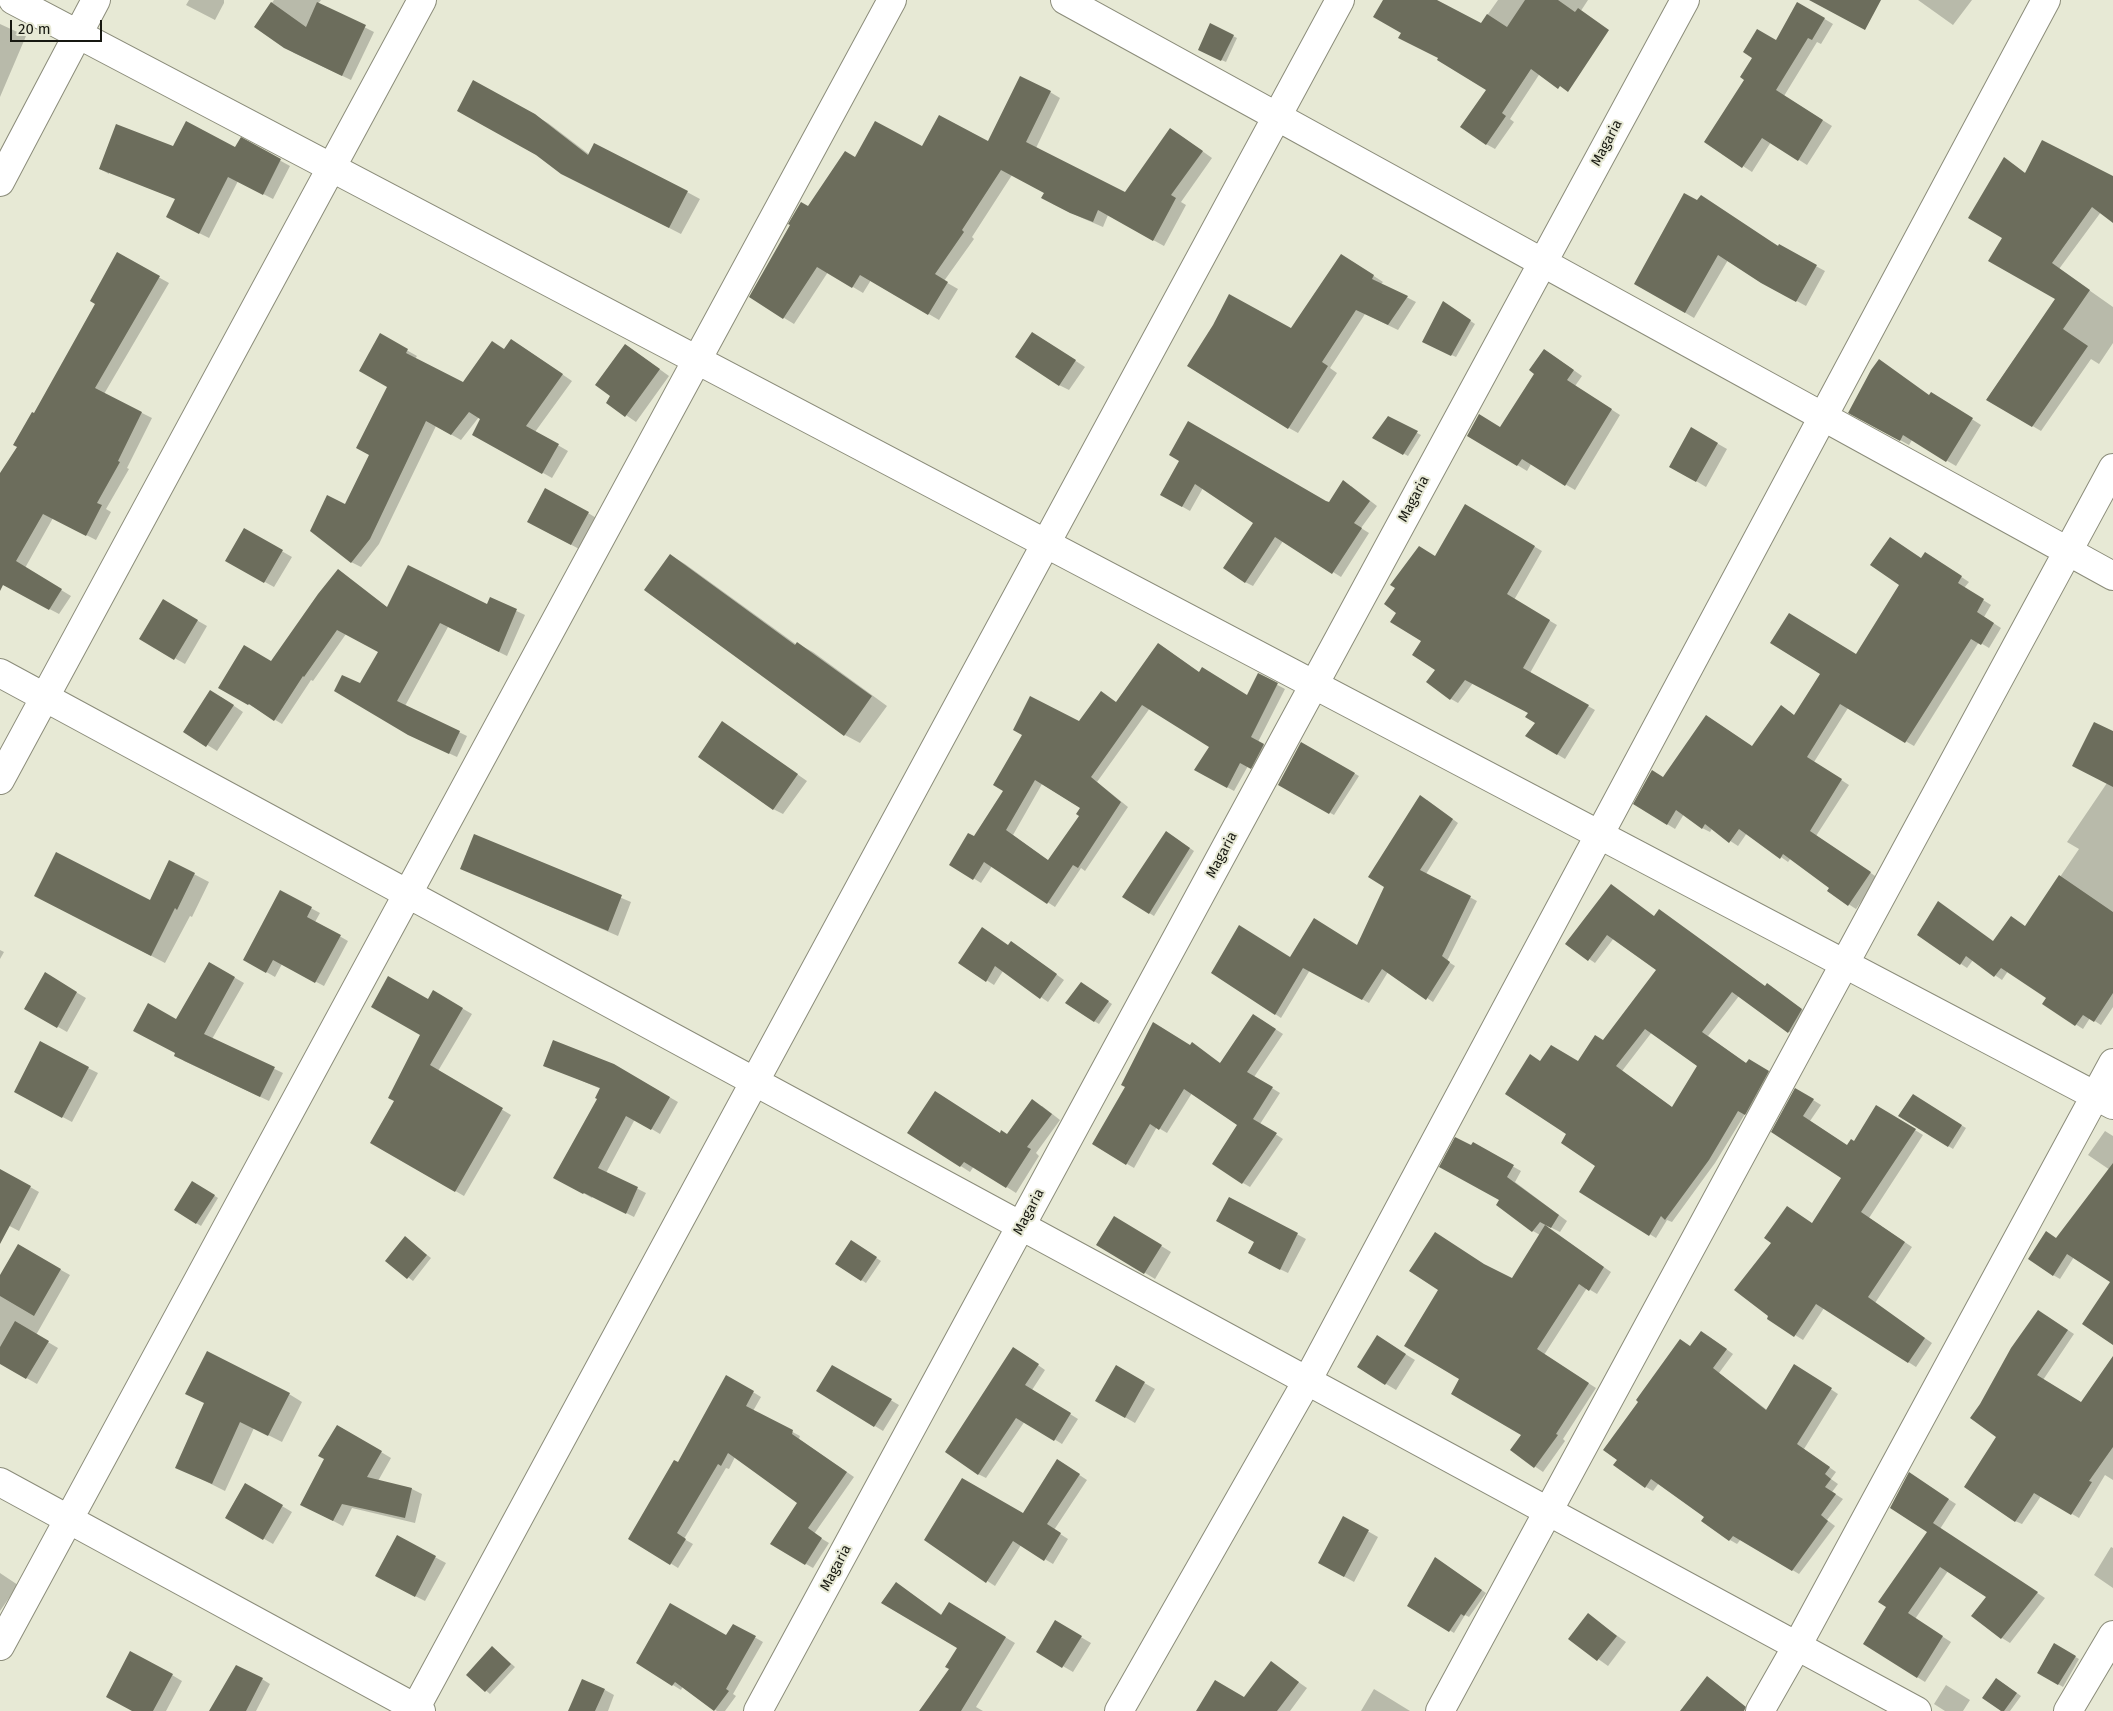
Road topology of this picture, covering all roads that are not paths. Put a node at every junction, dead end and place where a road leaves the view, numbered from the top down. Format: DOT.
graph roads {
  1 [pos="13,0"];
  2 [pos="96,0"];
  3 [pos="422,0"];
  4 [pos="892,0"];
  5 [pos="1065,0"];
  6 [pos="1340,0"];
  7 [pos="1685,0"];
  8 [pos="2046,0"];
  9 [pos="78,34"];
  10 [pos="1277,116"];
  11 [pos="331,168"];
  12 [pos="0,182"];
  13 [pos="1543,262"];
  14 [pos="697,360"];
  15 [pos="1823,416"];
  16 [pos="2113,468"];
  17 [pos="1046,543"];
  18 [pos="2068,551"];
  19 [pos="2113,576"];
  20 [pos="0,673"];
  21 [pos="1314,684"];
  22 [pos="45,697"];
  23 [pos="0,780"];
  24 [pos="1600,835"];
  25 [pos="407,894"];
  26 [pos="1844,964"];
  27 [pos="2113,1063"];
  28 [pos="754,1082"];
  29 [pos="2104,1100"];
  30 [pos="1021,1226"];
  31 [pos="1307,1381"];
  32 [pos="0,1482"];
  33 [pos="1548,1512"];
  34 [pos="69,1520"];
  35 [pos="2113,1636"];
  36 [pos="0,1646"];
  37 [pos="1797,1646"];
  38 [pos="417,1710"];
  39 [pos="758,1711"];
  40 [pos="1119,1711"];
  41 [pos="1440,1711"];
  42 [pos="1760,1711"];
  43 [pos="1917,1711"];
  44 [pos="2068,1711"];
  1 -- 9 [label="street"];
  2 -- 9 [label="street"];
  3 -- 11 [label="street"];
  4 -- 14 [label="street"];
  5 -- 10 [label="street"];
  6 -- 10 [label="street"];
  7 -- 13 [label="street, Magaria"];
  8 -- 15 [label="street"];
  9 -- 11 [label="street"];
  9 -- 12 [label="street"];
  10 -- 13 [label="street"];
  10 -- 17 [label="street"];
  11 -- 14 [label="street"];
  11 -- 22 [label="street"];
  13 -- 15 [label="street"];
  13 -- 21 [label="street, Magaria"];
  14 -- 17 [label="street"];
  14 -- 25 [label="street"];
  15 -- 18 [label="street"];
  15 -- 24 [label="street"];
  16 -- 18 [label="street"];
  17 -- 21 [label="street"];
  17 -- 28 [label="street"];
  18 -- 19 [label="street"];
  18 -- 26 [label="street"];
  20 -- 22 [label="street"];
  21 -- 24 [label="street"];
  21 -- 30 [label="street, Magaria"];
  22 -- 23 [label="street"];
  22 -- 25 [label="street"];
  24 -- 26 [label="street"];
  24 -- 31 [label="street"];
  25 -- 28 [label="street"];
  25 -- 34 [label="street"];
  26 -- 29 [label="street"];
  26 -- 33 [label="street"];
  27 -- 29 [label="street"];
  28 -- 30 [label="street"];
  28 -- 38 [label="street"];
  29 -- 37 [label="street"];
  30 -- 31 [label="street"];
  30 -- 39 [label="street, Magaria"];
  31 -- 33 [label="street"];
  31 -- 40 [label="street"];
  32 -- 34 [label="street"];
  33 -- 37 [label="street"];
  33 -- 41 [label="street"];
  34 -- 36 [label="street"];
  34 -- 38 [label="street"];
  35 -- 44 [label="street"];
  37 -- 42 [label="street"];
  37 -- 43 [label="street"];
}
